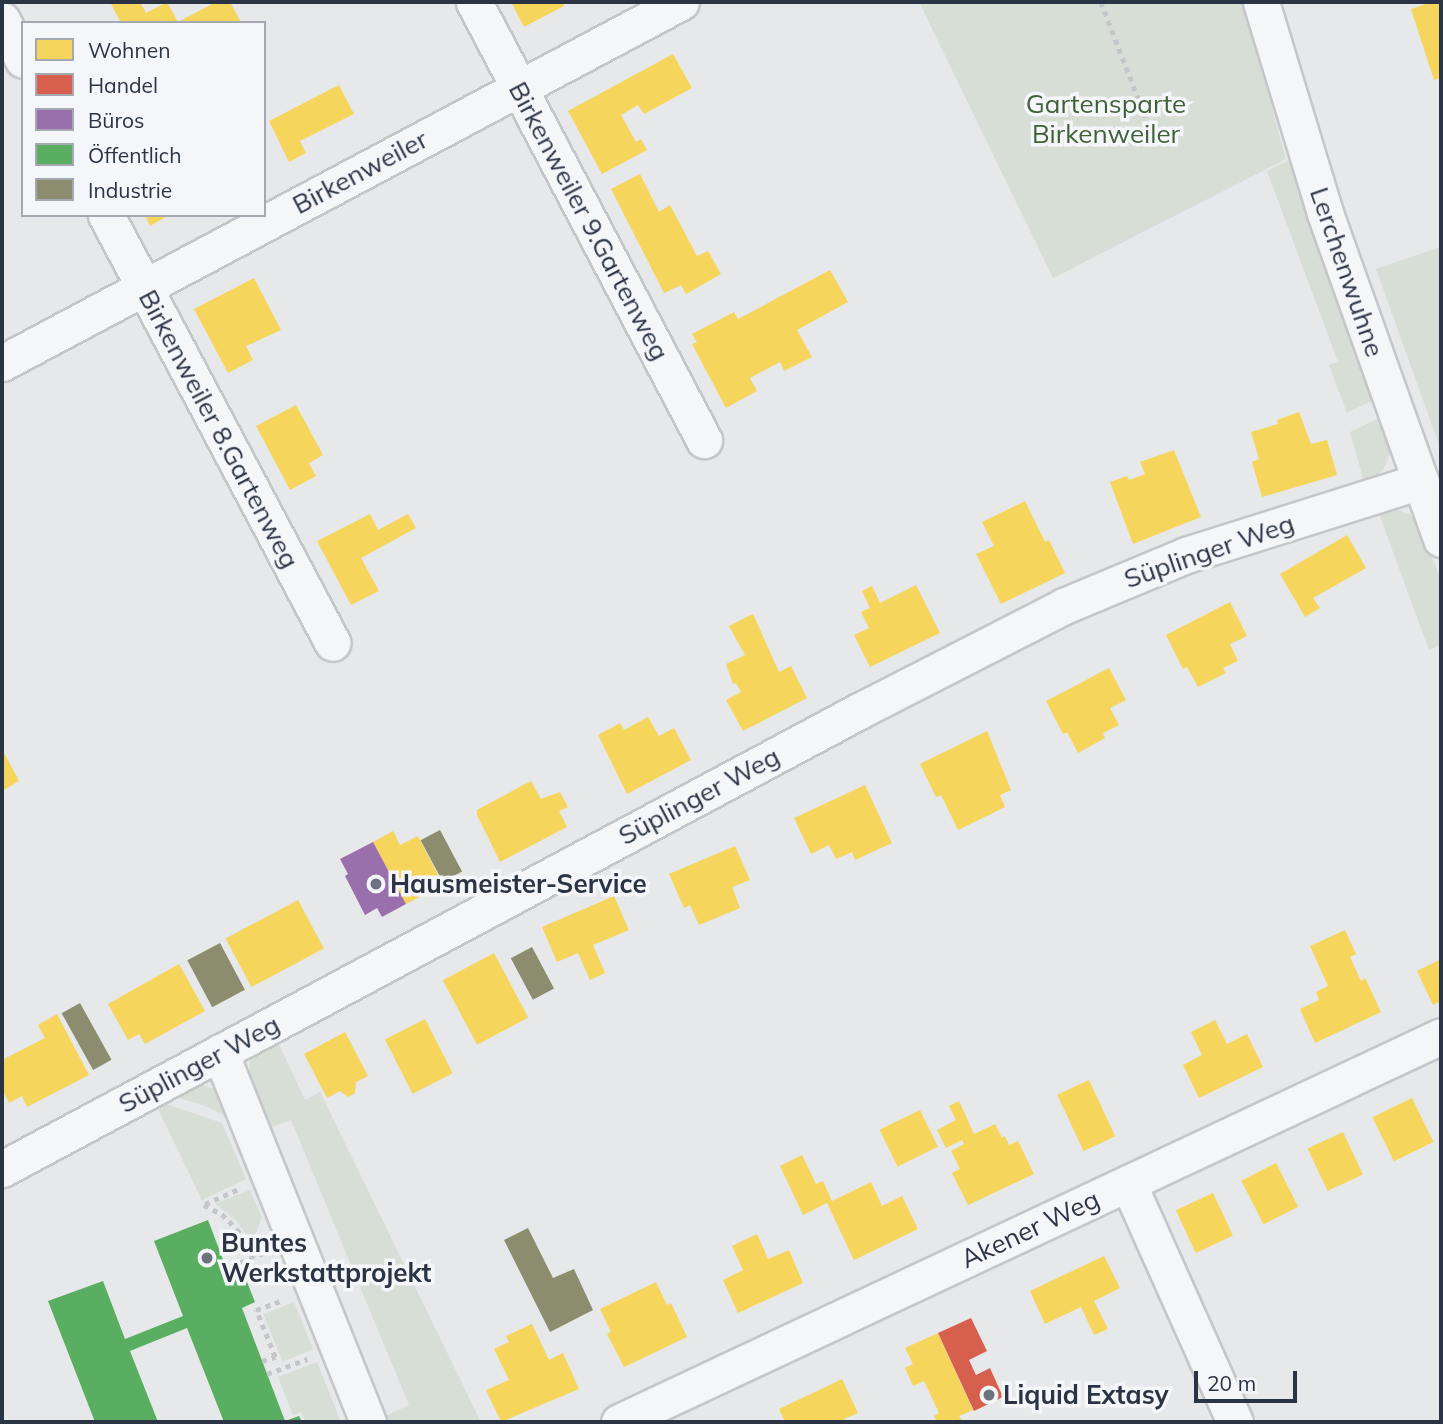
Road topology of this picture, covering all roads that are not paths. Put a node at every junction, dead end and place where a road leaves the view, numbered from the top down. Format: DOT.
graph roads {
  1 [pos="474,2"];
  2 [pos="681,2"];
  3 [pos="1261,2"];
  4 [pos="2,20"];
  5 [pos="21,56"];
  6 [pos="519,87"];
  7 [pos="107,217"];
  8 [pos="145,288"];
  9 [pos="2,363"];
  10 [pos="704,440"];
  11 [pos="1420,481"];
  12 [pos="1441,539"];
  13 [pos="333,643"];
  14 [pos="1441,1036"];
  15 [pos="220,1052"];
  16 [pos="2,1169"];
  17 [pos="1128,1183"];
  18 [pos="368,1422"];
  19 [pos="619,1422"];
  20 [pos="1235,1422"];
  1 -- 6 [label="street, Birkenweiler 9.Gartenweg"];
  2 -- 6 [label="street, Birkenweiler"];
  3 -- 11 [label="street, Lerchenwuhne"];
  4 -- 5 [label="street"];
  6 -- 8 [label="street, Birkenweiler"];
  6 -- 10 [label="street, Birkenweiler 9.Gartenweg"];
  7 -- 8 [label="street, Birkenweiler 8.Gartenweg"];
  8 -- 9 [label="street, Birkenweiler"];
  8 -- 13 [label="street, Birkenweiler 8.Gartenweg"];
  11 -- 12 [label="street, Lerchenwuhne"];
  11 -- 15 [label="street, Süplinger Weg"];
  14 -- 17 [label="street, Akener Weg"];
  15 -- 16 [label="street, Süplinger Weg"];
  15 -- 18 [label="street"];
  17 -- 19 [label="street, Akener Weg"];
  17 -- 20 [label="street"];
}
